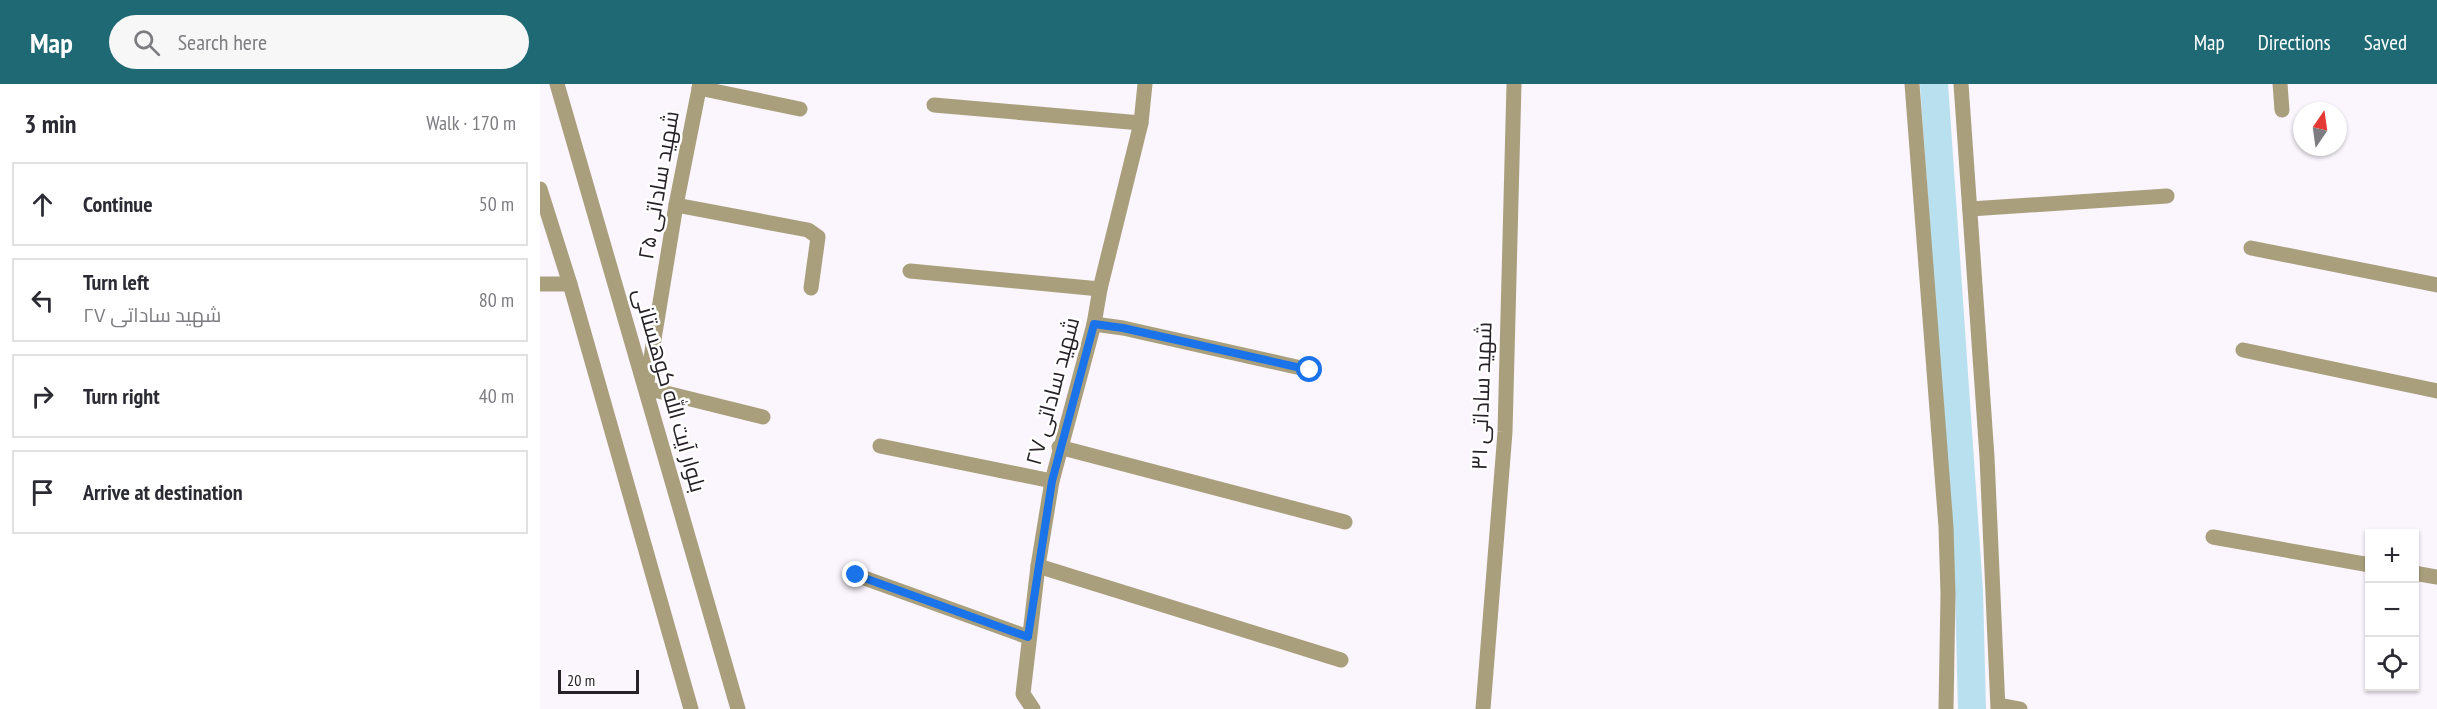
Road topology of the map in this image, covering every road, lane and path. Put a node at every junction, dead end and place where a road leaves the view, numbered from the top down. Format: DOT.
graph roads {
  1 [pos="557,84"];
  2 [pos="1145,84"];
  3 [pos="1514,84"];
  4 [pos="1912,84"];
  5 [pos="1961,84"];
  6 [pos="2280,84"];
  7 [pos="699,86"];
  8 [pos="934,105"];
  9 [pos="800,109"];
  10 [pos="2282,110"];
  11 [pos="1141,123"];
  12 [pos="540,189"];
  13 [pos="2167,196"];
  14 [pos="676,205"];
  15 [pos="1970,208"];
  16 [pos="2252,248"];
  17 [pos="910,271"];
  18 [pos="540,284"];
  19 [pos="570,284"];
  20 [pos="2437,285"];
  21 [pos="811,288"];
  22 [pos="1100,289"];
  23 [pos="1094,324"];
  24 [pos="2243,350"];
  25 [pos="1310,370"];
  26 [pos="646,388"];
  27 [pos="2437,391"];
  28 [pos="763,417"];
  29 [pos="880,446"];
  30 [pos="1059,447"];
  31 [pos="1052,481"];
  32 [pos="1345,522"];
  33 [pos="2213,537"];
  34 [pos="2365,564"];
  35 [pos="1038,566"];
  36 [pos="2419,574"];
  37 [pos="856,575"];
  38 [pos="2437,577"];
  39 [pos="1028,637"];
  40 [pos="1341,660"];
  41 [pos="1999,707"];
  42 [pos="691,709"];
  43 [pos="738,709"];
  44 [pos="1033,709"];
  45 [pos="1483,709"];
  46 [pos="1946,709"];
  47 [pos="2020,709"];
  1 -- 26 [label="street, بلوار آیت الله کوهستانی"];
  2 -- 11 [label="street, شهید ساداتی ۲۷"];
  3 -- 45 [label="street, شهید ساداتی ۳۱"];
  4 -- 46 [label="street"];
  5 -- 15 [label="street"];
  6 -- 10 [label="street"];
  7 -- 9 [label="street"];
  7 -- 14 [label="street, شهید ساداتی ۲۵"];
  8 -- 11 [label="street"];
  11 -- 22 [label="street, شهید ساداتی ۲۷"];
  12 -- 19 [label="street"];
  13 -- 15 [label="street"];
  14 -- 21 [label="street"];
  14 -- 26 [label="street, شهید ساداتی ۲۵"];
  15 -- 41 [label="street"];
  16 -- 20 [label="street"];
  17 -- 22 [label="street"];
  18 -- 19 [label="street"];
  19 -- 42 [label="street"];
  22 -- 23 [label="street, شهید ساداتی ۲۷"];
  23 -- 25 [label="street"];
  23 -- 30 [label="street, شهید ساداتی ۲۷"];
  24 -- 27 [label="street"];
  26 -- 28 [label="street"];
  26 -- 43 [label="street, بلوار آیت الله کوهستانی"];
  29 -- 31 [label="street"];
  30 -- 31 [label="street, شهید ساداتی ۲۷"];
  30 -- 32 [label="street"];
  31 -- 35 [label="street, شهید ساداتی ۲۷"];
  33 -- 34 [label="street"];
  35 -- 39 [label="street, شهید ساداتی ۲۷"];
  35 -- 40 [label="street"];
  36 -- 38 [label="street"];
  37 -- 39 [label="street"];
  39 -- 44 [label="street, شهید ساداتی ۲۷"];
  41 -- 47 [label="street"];
}
